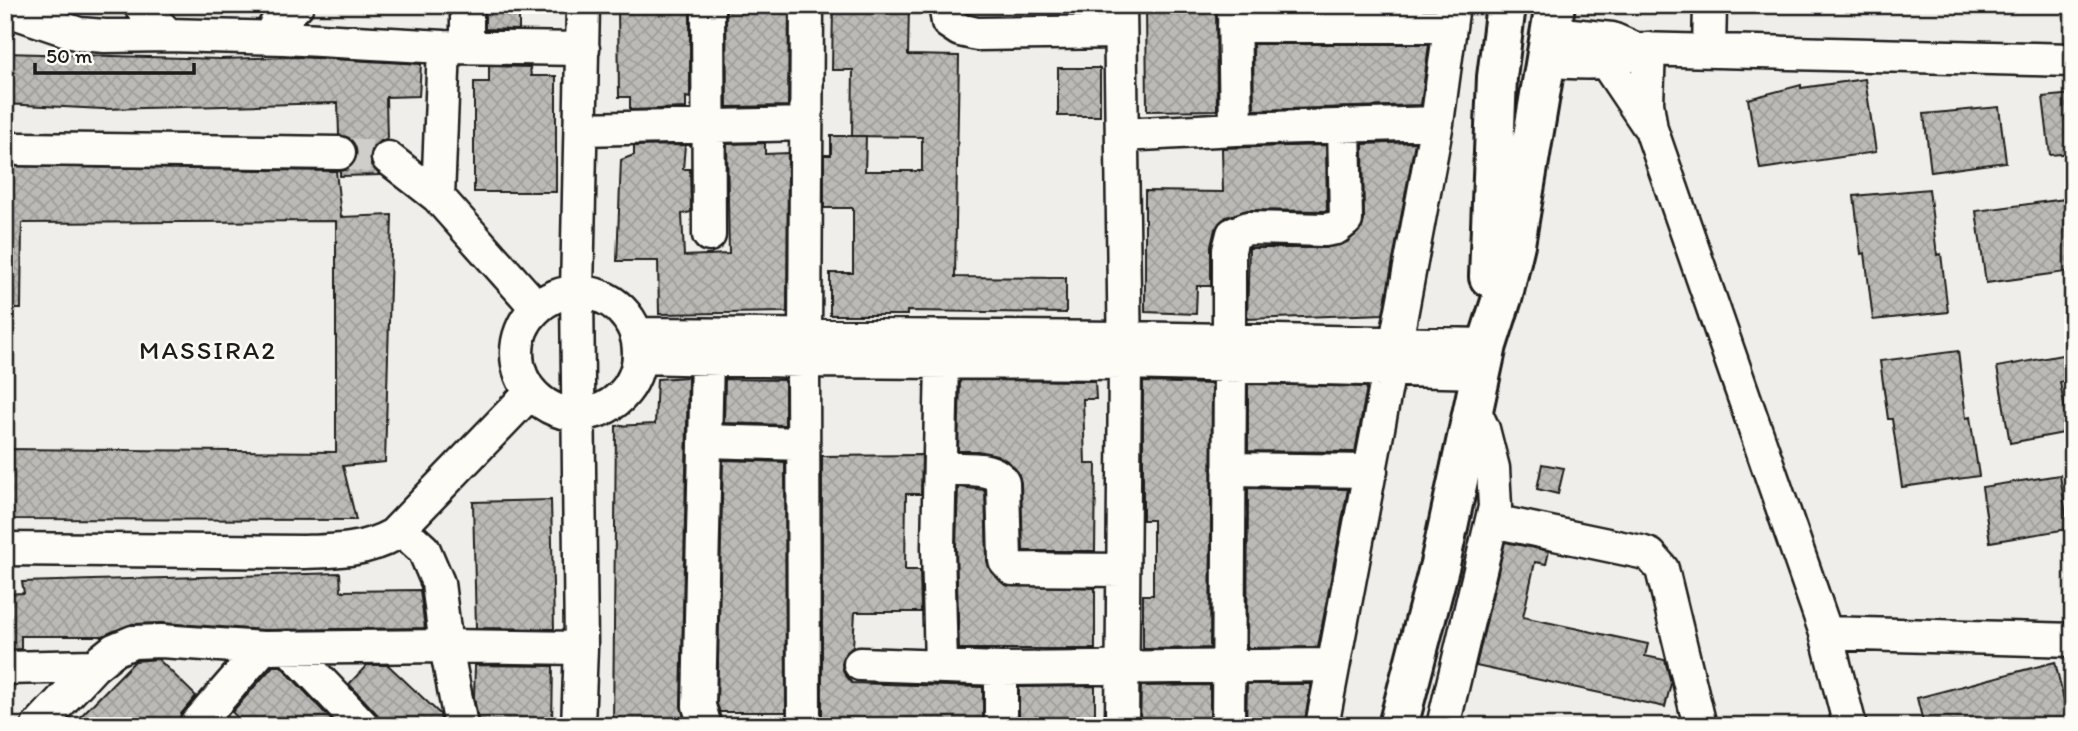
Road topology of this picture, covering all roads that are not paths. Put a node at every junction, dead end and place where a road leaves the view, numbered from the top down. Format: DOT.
graph roads {
  1 [pos="140,5"];
  2 [pos="467,5"];
  3 [pos="583,5"];
  4 [pos="708,5"];
  5 [pos="807,5"];
  6 [pos="945,5"];
  7 [pos="1506,5"];
  8 [pos="1710,5"];
  9 [pos="13,10"];
  10 [pos="1452,15"];
  11 [pos="1234,16"];
  12 [pos="1333,16"];
  13 [pos="279,19"];
  14 [pos="1120,19"];
  15 [pos="168,35"];
  16 [pos="1549,42"];
  17 [pos="456,47"];
  18 [pos="583,49"];
  19 [pos="1642,49"];
  20 [pos="1709,50"];
  21 [pos="1500,56"];
  22 [pos="2073,60"];
  23 [pos="1605,61"];
  24 [pos="1437,123"];
  25 [pos="806,124"];
  26 [pos="1344,125"];
  27 [pos="709,127"];
  28 [pos="581,129"];
  29 [pos="1236,129"];
  30 [pos="1651,130"];
  31 [pos="1122,135"];
  32 [pos="19,149"];
  33 [pos="340,153"];
  34 [pos="388,158"];
  35 [pos="438,197"];
  36 [pos="709,235"];
  37 [pos="577,292"];
  38 [pos="537,308"];
  39 [pos="638,345"];
  40 [pos="804,348"];
  41 [pos="1124,350"];
  42 [pos="1230,352"];
  43 [pos="1393,356"];
  44 [pos="707,358"];
  45 [pos="1485,359"];
  46 [pos="942,362"];
  47 [pos="531,392"];
  48 [pos="1474,410"];
  49 [pos="580,414"];
  50 [pos="706,441"];
  51 [pos="802,444"];
  52 [pos="940,468"];
  53 [pos="1229,469"];
  54 [pos="1371,471"];
  55 [pos="1493,521"];
  56 [pos="400,528"];
  57 [pos="5,549"];
  58 [pos="1123,570"];
  59 [pos="1826,633"];
  60 [pos="2073,640"];
  61 [pos="446,646"];
  62 [pos="276,647"];
  63 [pos="581,648"];
  64 [pos="860,664"];
  65 [pos="1228,665"];
  66 [pos="1332,665"];
  67 [pos="94,666"];
  68 [pos="941,667"];
  69 [pos="1123,667"];
  70 [pos="5,668"];
  71 [pos="1001,669"];
  72 [pos="209,721"];
  73 [pos="38,726"];
  74 [pos="363,726"];
  75 [pos="461,726"];
  76 [pos="578,726"];
  77 [pos="705,726"];
  78 [pos="804,726"];
  79 [pos="1001,726"];
  80 [pos="1122,726"];
  81 [pos="1228,726"];
  82 [pos="1322,726"];
  83 [pos="1398,726"];
  84 [pos="1443,726"];
  85 [pos="1700,726"];
  86 [pos="1850,726"];
  1 -- 15 [label="street"];
  2 -- 17 [label="street"];
  3 -- 18 [label="street"];
  4 -- 27 [label="street"];
  5 -- 25 [label="street"];
  6 -- 14 [label="street"];
  7 -- 21 [label="main road"];
  8 -- 20 [label="street"];
  9 -- 15 [label="street"];
  10 -- 12 [label="street"];
  10 -- 24 [label="street"];
  11 -- 12 [label="street"];
  11 -- 29 [label="street"];
  13 -- 15 [label="street"];
  13 -- 17 [label="street"];
  14 -- 31 [label="street"];
  16 -- 19 [label="street"];
  16 -- 21 [label="main road"];
  16 -- 23 [label="street"];
  16 -- 45 [label="main road"];
  17 -- 18 [label="street"];
  17 -- 35 [label="street"];
  18 -- 28 [label="street"];
  19 -- 20 [label="street"];
  19 -- 23 [label="street"];
  19 -- 30 [label="street"];
  20 -- 22 [label="street"];
  21 -- 45 [label="main road"];
  23 -- 30 [label="street"];
  24 -- 26 [label="street"];
  24 -- 43 [label="street"];
  25 -- 27 [label="street"];
  25 -- 40 [label="street"];
  26 -- 29 [label="street"];
  26 -- 42 [label="street"];
  27 -- 28 [label="street"];
  27 -- 36 [label="street"];
  28 -- 37 [label="street"];
  29 -- 31 [label="street"];
  30 -- 59 [label="street"];
  31 -- 41 [label="street"];
  32 -- 33 [label="street"];
  34 -- 35 [label="street"];
  35 -- 38 [label="street"];
  37 -- 38 [label="street"];
  37 -- 39 [label="street"];
  37 -- 49 [label="street"];
  38 -- 47 [label="street"];
  39 -- 40 [label="street"];
  39 -- 44 [label="street"];
  39 -- 49 [label="street"];
  40 -- 41 [label="street"];
  40 -- 44 [label="street"];
  40 -- 46 [label="street"];
  40 -- 51 [label="street"];
  41 -- 42 [label="street"];
  41 -- 46 [label="street"];
  41 -- 58 [label="street"];
  42 -- 43 [label="street"];
  42 -- 53 [label="street"];
  43 -- 45 [label="street"];
  43 -- 54 [label="street"];
  44 -- 50 [label="street"];
  45 -- 48 [label="main road"];
  46 -- 52 [label="street"];
  47 -- 49 [label="street"];
  47 -- 56 [label="street"];
  48 -- 55 [label="street"];
  48 -- 83 [label="main road"];
  49 -- 63 [label="street"];
  50 -- 51 [label="street"];
  50 -- 77 [label="street"];
  51 -- 78 [label="street"];
  52 -- 58 [label="street"];
  52 -- 68 [label="street"];
  53 -- 54 [label="street"];
  53 -- 65 [label="street"];
  54 -- 66 [label="street"];
  55 -- 84 [label="street"];
  55 -- 85 [label="street"];
  56 -- 57 [label="street"];
  56 -- 61 [label="street"];
  58 -- 69 [label="street"];
  59 -- 60 [label="street"];
  59 -- 86 [label="street"];
  61 -- 62 [label="street"];
  61 -- 63 [label="street"];
  61 -- 75 [label="street"];
  62 -- 67 [label="street"];
  62 -- 72 [label="street"];
  62 -- 74 [label="street"];
  63 -- 76 [label="street"];
  64 -- 68 [label="street"];
  65 -- 66 [label="street"];
  65 -- 69 [label="street"];
  65 -- 81 [label="street"];
  66 -- 82 [label="street"];
  67 -- 70 [label="street"];
  67 -- 73 [label="street"];
  68 -- 71 [label="street"];
  69 -- 71 [label="street"];
  69 -- 80 [label="street"];
  71 -- 79 [label="street"];
}
